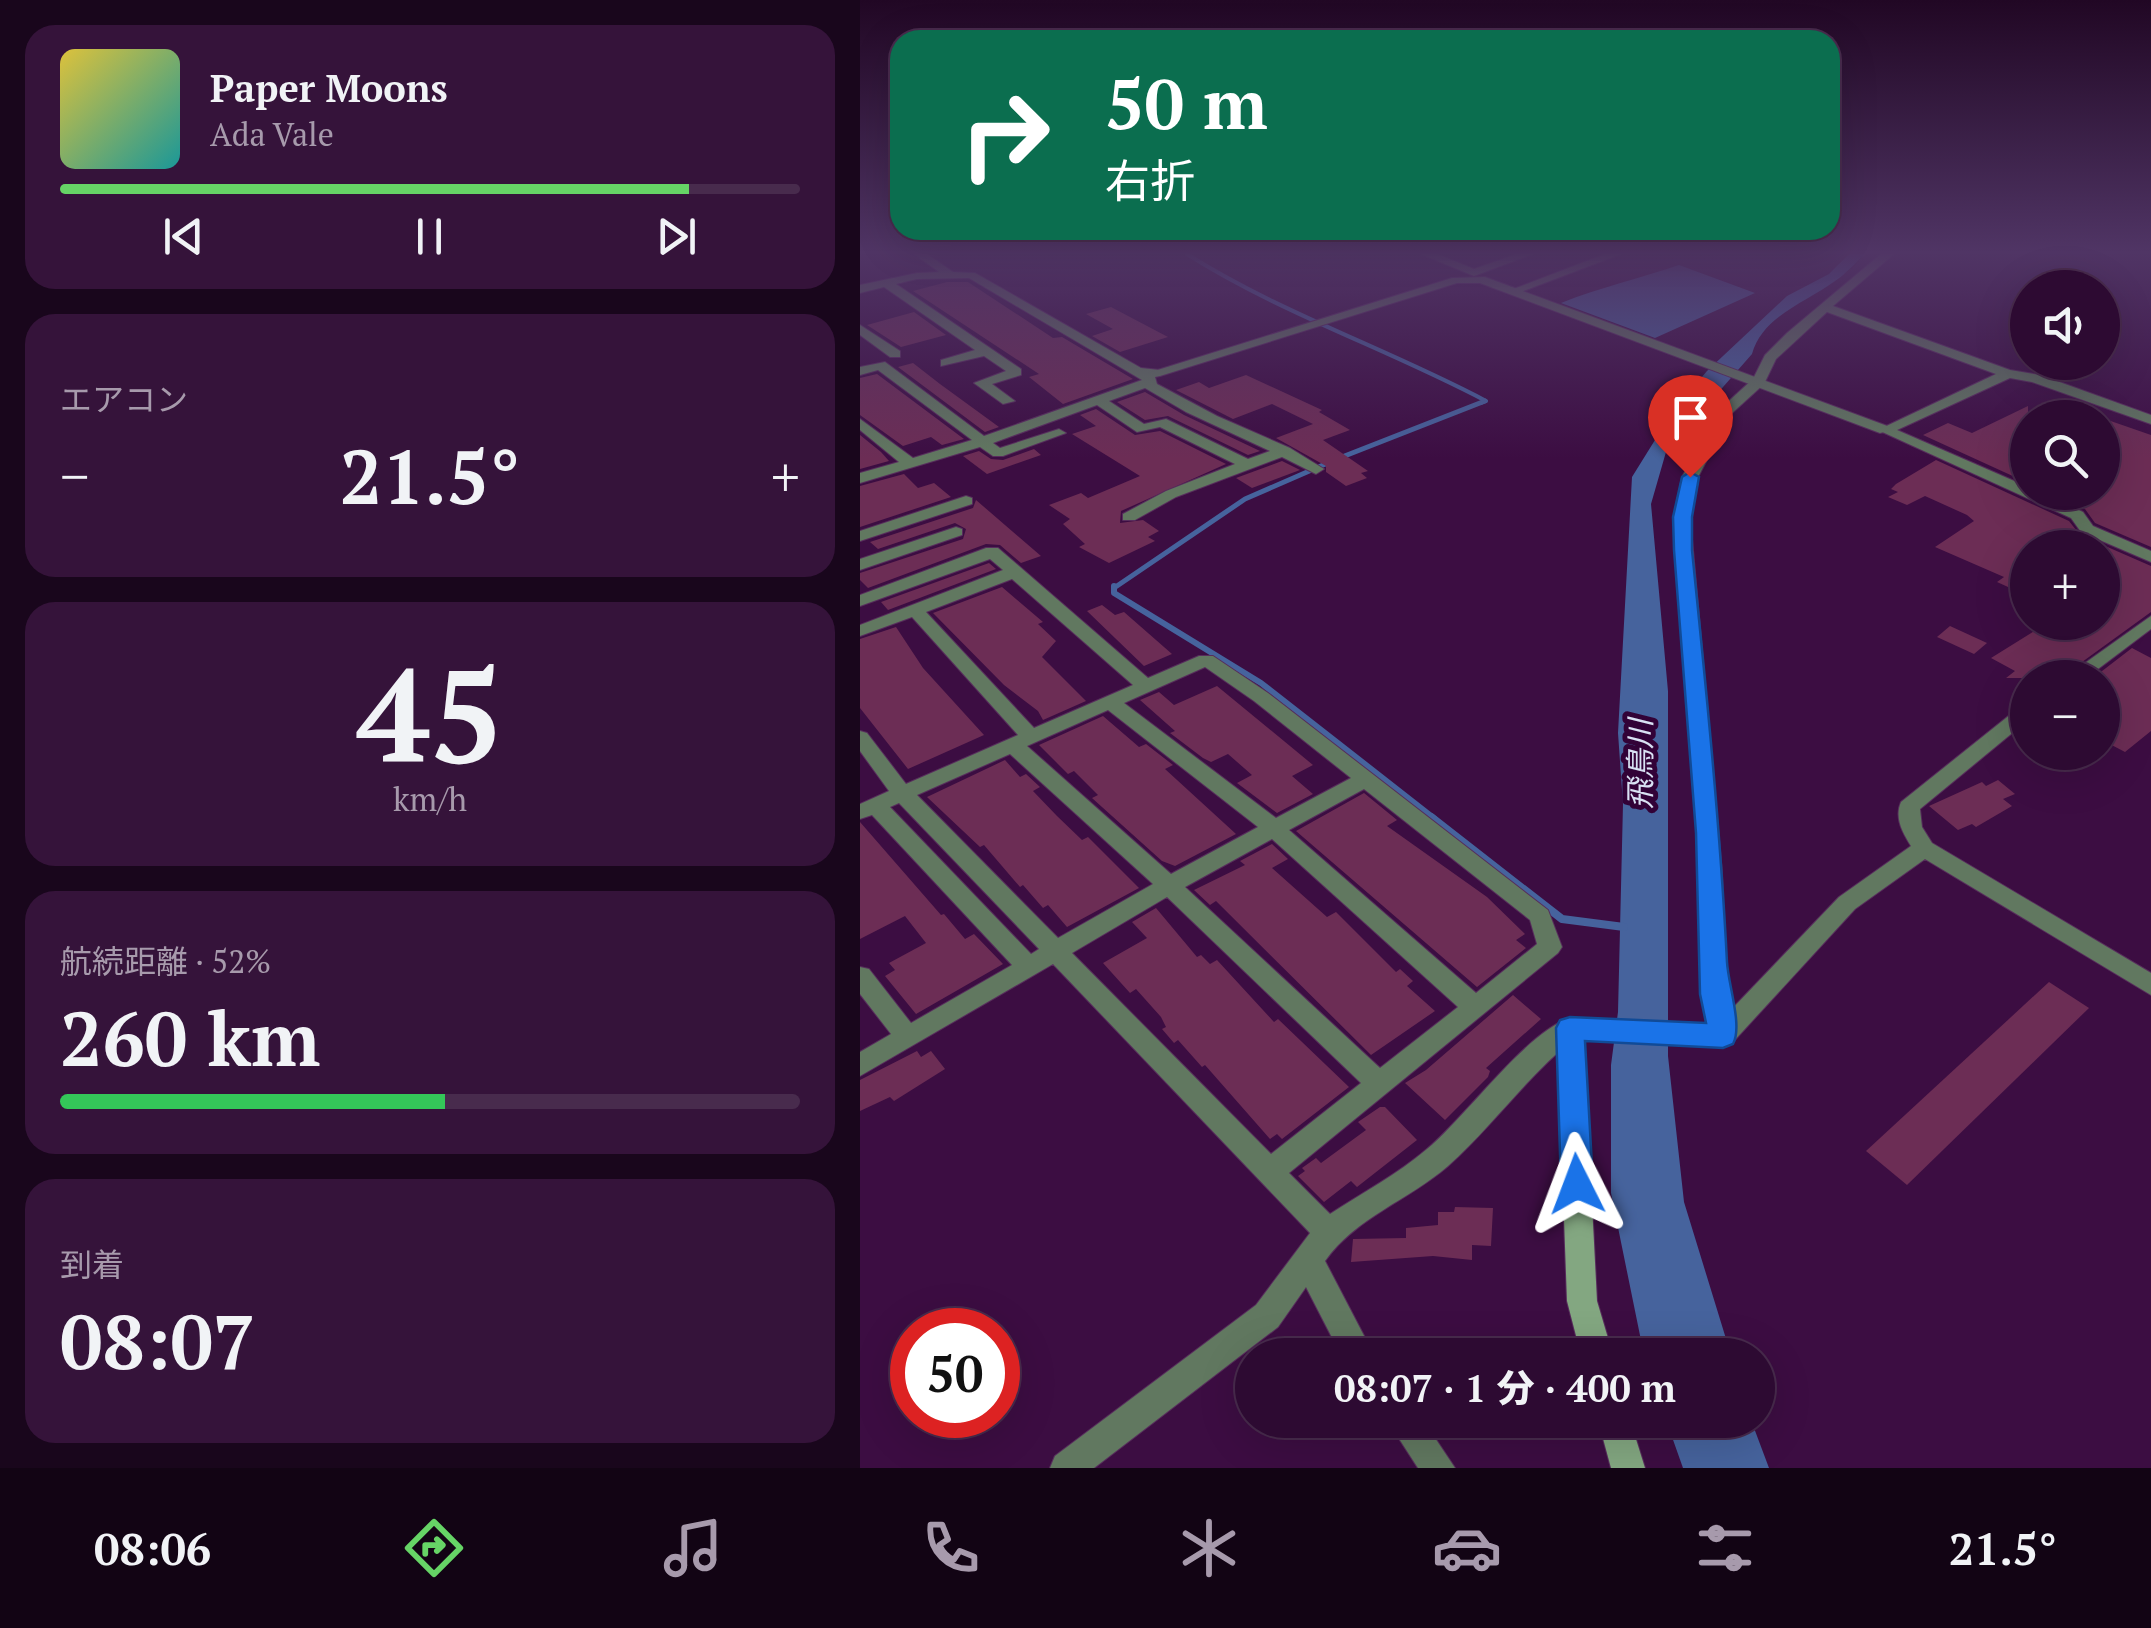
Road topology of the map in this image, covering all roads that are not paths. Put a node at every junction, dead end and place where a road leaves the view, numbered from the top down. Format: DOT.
graph roads {
  1 [pos="944,323"];
  2 [pos="1055,323"];
  3 [pos="1325,323"];
  4 [pos="1603,323"];
  5 [pos="1807,323"];
  6 [pos="1869,323"];
  7 [pos="860,329"];
  8 [pos="986,351"];
  9 [pos="895,354"];
  10 [pos="946,363"];
  11 [pos="860,371"];
  12 [pos="2008,374"];
  13 [pos="1150,377"];
  14 [pos="1756,380"];
  15 [pos="1098,399"];
  16 [pos="1008,402"];
  17 [pos="1042,420"];
  18 [pos="2151,420"];
  19 [pos="860,423"];
  20 [pos="1885,430"];
  21 [pos="982,442"];
  22 [pos="1285,450"];
  23 [pos="910,463"];
  24 [pos="1247,464"];
  25 [pos="1316,469"];
  26 [pos="860,478"];
  27 [pos="966,501"];
  28 [pos="1129,516"];
  29 [pos="956,532"];
  30 [pos="860,536"];
  31 [pos="2151,557"];
  32 [pos="860,565"];
  33 [pos="1014,572"];
  34 [pos="860,601"];
  35 [pos="915,610"];
  36 [pos="2151,621"];
  37 [pos="860,631"];
  38 [pos="2098,660"];
  39 [pos="1146,686"];
  40 [pos="1110,702"];
  41 [pos="2010,725"];
  42 [pos="860,737"];
  43 [pos="1022,741"];
  44 [pos="1366,779"];
  45 [pos="902,793"];
  46 [pos="868,808"];
  47 [pos="1274,829"];
  48 [pos="1924,848"];
  49 [pos="1169,884"];
  50 [pos="1056,951"];
  51 [pos="1029,967"];
  52 [pos="860,976"];
  53 [pos="2151,985"];
  54 [pos="1474,1007"];
  55 [pos="1575,1028"];
  56 [pos="908,1036"];
  57 [pos="1716,1036"];
  58 [pos="860,1065"];
  59 [pos="1379,1083"];
  60 [pos="1272,1170"];
  61 [pos="1328,1232"];
  62 [pos="1309,1261"];
  63 [pos="1349,1338"];
  64 [pos="1592,1338"];
  65 [pos="1416,1438"];
  66 [pos="1619,1438"];
  67 [pos="1067,1468"];
  68 [pos="1438,1468"];
  69 [pos="1628,1468"];
  1 -- 8 [label="street"];
  2 -- 13 [label="street"];
  3 -- 13 [label="street"];
  4 -- 14 [label="street"];
  5 -- 14 [label="street"];
  6 -- 12 [label="street"];
  7 -- 9 [label="street"];
  8 -- 10 [label="street"];
  8 -- 16 [label="street"];
  11 -- 21 [label="street"];
  12 -- 18 [label="street"];
  12 -- 20 [label="street"];
  13 -- 15 [label="street"];
  13 -- 22 [label="street"];
  14 -- 20 [label="street"];
  14 -- 57 [label="street"];
  15 -- 17 [label="street"];
  15 -- 24 [label="street"];
  17 -- 21 [label="street"];
  17 -- 21 [label="street"];
  19 -- 23 [label="street"];
  20 -- 31 [label="street"];
  21 -- 23 [label="street"];
  22 -- 24 [label="street"];
  22 -- 25 [label="street"];
  23 -- 26 [label="street"];
  24 -- 28 [label="street"];
  27 -- 30 [label="street"];
  29 -- 32 [label="street"];
  33 -- 34 [label="street"];
  33 -- 35 [label="street"];
  33 -- 39 [label="street"];
  35 -- 37 [label="street"];
  35 -- 43 [label="street"];
  36 -- 38 [label="street"];
  39 -- 40 [label="street"];
  39 -- 44 [label="street"];
  40 -- 43 [label="street"];
  40 -- 47 [label="street"];
  41 -- 48 [label="street"];
  42 -- 45 [label="street"];
  43 -- 45 [label="street"];
  43 -- 49 [label="street"];
  44 -- 47 [label="street"];
  44 -- 54 [label="street"];
  45 -- 46 [label="street"];
  45 -- 50 [label="street"];
  46 -- 51 [label="street"];
  47 -- 49 [label="street"];
  47 -- 54 [label="street"];
  48 -- 53 [label="street"];
  48 -- 57 [label="street"];
  49 -- 50 [label="street"];
  49 -- 59 [label="street"];
  50 -- 51 [label="street"];
  50 -- 60 [label="street"];
  51 -- 56 [label="street"];
  52 -- 56 [label="street"];
  54 -- 59 [label="street"];
  55 -- 57 [label="street"];
  55 -- 61 [label="street"];
  55 -- 64 [label="main road"];
  56 -- 58 [label="street"];
  59 -- 60 [label="street"];
  60 -- 61 [label="street"];
  61 -- 62 [label="street"];
  62 -- 63 [label="street"];
  62 -- 67 [label="street"];
  65 -- 68 [label="street"];
  66 -- 69 [label="main road"];
}
